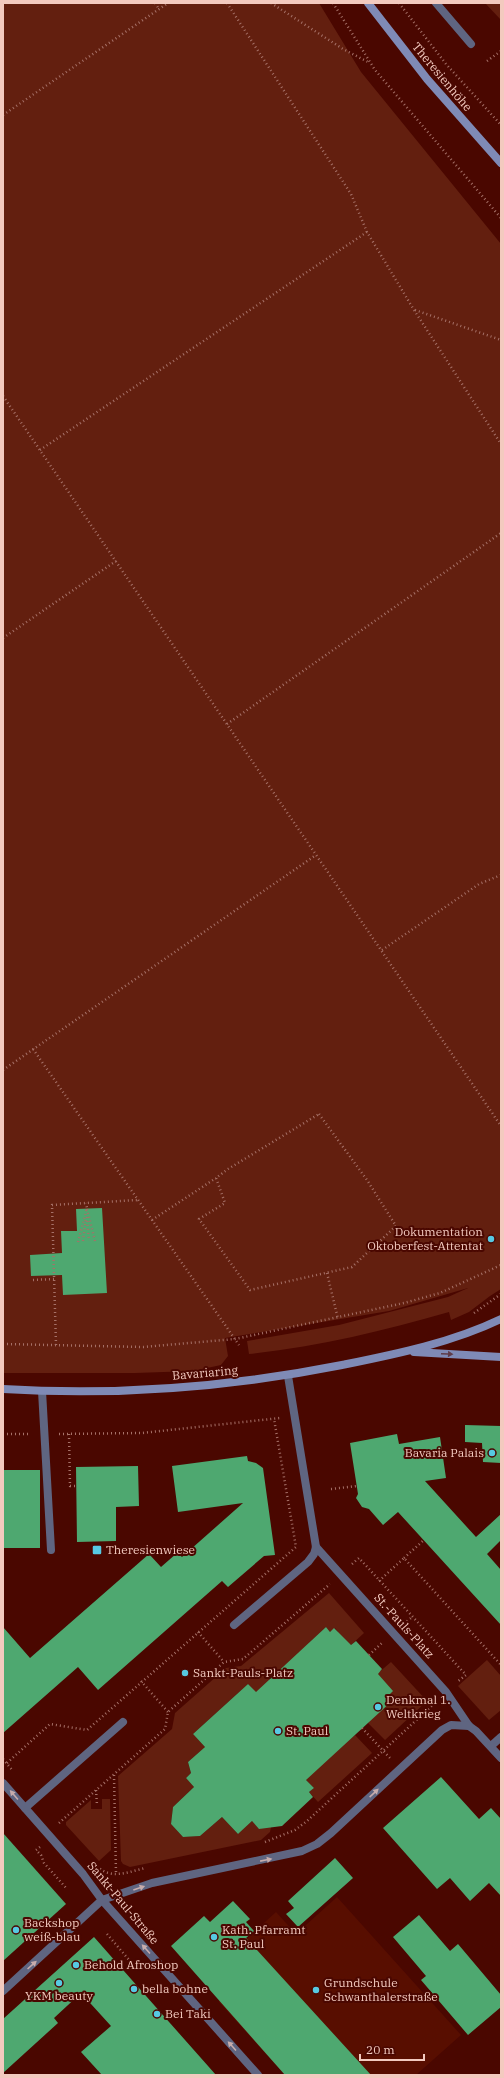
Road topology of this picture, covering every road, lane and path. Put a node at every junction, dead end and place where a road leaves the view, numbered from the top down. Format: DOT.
graph roads {
  1 [pos="155,3"];
  2 [pos="168,3"];
  3 [pos="227,3"];
  4 [pos="271,3"];
  5 [pos="333,3"];
  6 [pos="368,3"];
  7 [pos="399,3"];
  8 [pos="436,3"];
  9 [pos="159,9"];
  10 [pos="471,44"];
  11 [pos="501,51"];
  12 [pos="487,61"];
  13 [pos="369,62"];
  14 [pos="3,115"];
  15 [pos="501,126"];
  16 [pos="501,163"];
  17 [pos="501,218"];
  18 [pos="366,232"];
  19 [pos="414,310"];
  20 [pos="501,340"];
  21 [pos="3,396"];
  22 [pos="501,444"];
  23 [pos="40,450"];
  24 [pos="501,533"];
  25 [pos="116,561"];
  26 [pos="3,638"];
  27 [pos="227,724"];
  28 [pos="316,855"];
  29 [pos="501,875"];
  30 [pos="382,950"];
  31 [pos="33,1049"];
  32 [pos="3,1070"];
  33 [pos="501,1126"];
  34 [pos="216,1178"];
  35 [pos="138,1200"];
  36 [pos="86,1203"];
  37 [pos="87,1208"];
  38 [pos="152,1220"];
  39 [pos="89,1241"];
  40 [pos="95,1241"];
  41 [pos="78,1242"];
  42 [pos="84,1242"];
  43 [pos="501,1265"];
  44 [pos="327,1273"];
  45 [pos="54,1279"];
  46 [pos="33,1280"];
  47 [pos="338,1319"];
  48 [pos="501,1319"];
  49 [pos="235,1339"];
  50 [pos="3,1344"];
  51 [pos="56,1345"];
  52 [pos="239,1345"];
  53 [pos="408,1352"];
  54 [pos="501,1357"];
  55 [pos="288,1376"];
  56 [pos="3,1389"];
  57 [pos="42,1392"];
  58 [pos="294,1416"];
  59 [pos="274,1419"];
  60 [pos="3,1434"];
  61 [pos="69,1434"];
  62 [pos="45,1435"];
  63 [pos="76,1486"];
  64 [pos="357,1486"];
  65 [pos="331,1489"];
  66 [pos="424,1540"];
  67 [pos="316,1546"];
  68 [pos="51,1550"];
  69 [pos="404,1558"];
  70 [pos="341,1574"];
  71 [pos="379,1581"];
  72 [pos="234,1625"];
  73 [pos="198,1632"];
  74 [pos="224,1662"];
  75 [pos="501,1665"];
  76 [pos="141,1681"];
  77 [pos="446,1692"];
  78 [pos="168,1712"];
  79 [pos="123,1722"];
  80 [pos="469,1726"];
  81 [pos="362,1728"];
  82 [pos="501,1737"];
  83 [pos="491,1746"];
  84 [pos="383,1751"];
  85 [pos="501,1758"];
  86 [pos="7,1763"];
  87 [pos="400,1769"];
  88 [pos="114,1774"];
  89 [pos="3,1783"];
  90 [pos="96,1790"];
  91 [pos="97,1805"];
  92 [pos="25,1808"];
  93 [pos="59,1823"];
  94 [pos="261,1843"];
  95 [pos="41,1855"];
  96 [pos="45,1857"];
  97 [pos="93,1860"];
  98 [pos="44,1863"];
  99 [pos="146,1868"];
  100 [pos="116,1874"];
  101 [pos="67,1889"];
  102 [pos="102,1900"];
  103 [pos="106,1934"];
  104 [pos="141,1967"];
  105 [pos="3,1991"];
  106 [pos="258,2075"];
  1 -- 9 [label="path"];
  2 -- 9 [label="path"];
  3 -- 18 [label="path"];
  4 -- 13 [label="path"];
  5 -- 13 [label="path"];
  6 -- 16 [label="street, Theresienhöhe"];
  7 -- 15 [label="path"];
  8 -- 10 [label="street"];
  9 -- 14 [label="path"];
  11 -- 12 [label="path"];
  13 -- 17 [label="path"];
  18 -- 19 [label="path"];
  18 -- 23 [label="path"];
  19 -- 20 [label="path"];
  19 -- 22 [label="path"];
  21 -- 23 [label="path"];
  23 -- 25 [label="path"];
  24 -- 27 [label="path"];
  25 -- 26 [label="path"];
  25 -- 27 [label="path"];
  27 -- 28 [label="path"];
  28 -- 30 [label="path"];
  28 -- 31 [label="path"];
  29 -- 30 [label="path"];
  30 -- 33 [label="path"];
  31 -- 32 [label="path"];
  31 -- 35 [label="path"];
  34 -- 38 [label="path"];
  34 -- 44 [label="path"];
  34 -- 44 [label="path"];
  35 -- 36 [label="path"];
  35 -- 38 [label="path"];
  36 -- 37 [label="path"];
  36 -- 45 [label="path"];
  37 -- 39 [label="path"];
  37 -- 40 [label="path"];
  37 -- 41 [label="path"];
  37 -- 42 [label="path"];
  38 -- 49 [label="path"];
  43 -- 47 [label="path"];
  44 -- 47 [label="path"];
  45 -- 46 [label="path"];
  45 -- 51 [label="path"];
  47 -- 49 [label="path"];
  48 -- 53 [label="street, Bavariaring"];
  49 -- 51 [label="path"];
  49 -- 52 [label="path"];
  50 -- 51 [label="path"];
  53 -- 54 [label="street, Bavariaring, one-way"];
  53 -- 55 [label="street, Bavariaring"];
  55 -- 57 [label="street, Bavariaring"];
  55 -- 58 [label="street"];
  56 -- 57 [label="street, Bavariaring"];
  57 -- 62 [label="street"];
  58 -- 59 [label="path"];
  58 -- 67 [label="street"];
  59 -- 61 [label="path"];
  59 -- 73 [label="path"];
  60 -- 62 [label="path"];
  61 -- 62 [label="path"];
  61 -- 63 [label="path"];
  62 -- 68 [label="street"];
  64 -- 65 [label="path"];
  66 -- 69 [label="path"];
  67 -- 70 [label="street, St.-Pauls-Platz"];
  67 -- 72 [label="street"];
  69 -- 71 [label="path"];
  69 -- 75 [label="path"];
  70 -- 71 [label="path"];
  70 -- 74 [label="path"];
  70 -- 77 [label="street, St.-Pauls-Platz"];
  71 -- 77 [label="path"];
  73 -- 74 [label="path"];
  73 -- 76 [label="path"];
  74 -- 78 [label="path"];
  76 -- 78 [label="path"];
  76 -- 86 [label="path"];
  77 -- 80 [label="street, St.-Pauls-Platz"];
  77 -- 84 [label="path"];
  78 -- 88 [label="path"];
  79 -- 92 [label="street"];
  80 -- 83 [label="street, St.-Pauls-Platz"];
  80 -- 87 [label="street"];
  81 -- 84 [label="path"];
  82 -- 83 [label="street"];
  83 -- 85 [label="street, St.-Pauls-Platz"];
  84 -- 87 [label="path"];
  84 -- 94 [label="path"];
  102 -- 87 [label="street, one-way"];
  88 -- 90 [label="path"];
  88 -- 100 [label="path"];
  92 -- 89 [label="street, Sankt-Paul-Straße, one-way"];
  90 -- 91 [label="path"];
  90 -- 93 [label="path"];
  92 -- 102 [label="street, Sankt-Paul-Straße"];
  95 -- 96 [label="path"];
  97 -- 100 [label="path"];
  98 -- 101 [label="path"];
  99 -- 100 [label="path"];
  105 -- 102 [label="street, one-way"];
  106 -- 102 [label="street, Sankt-Paul-Straße, one-way"];
  103 -- 104 [label="path"];
}
